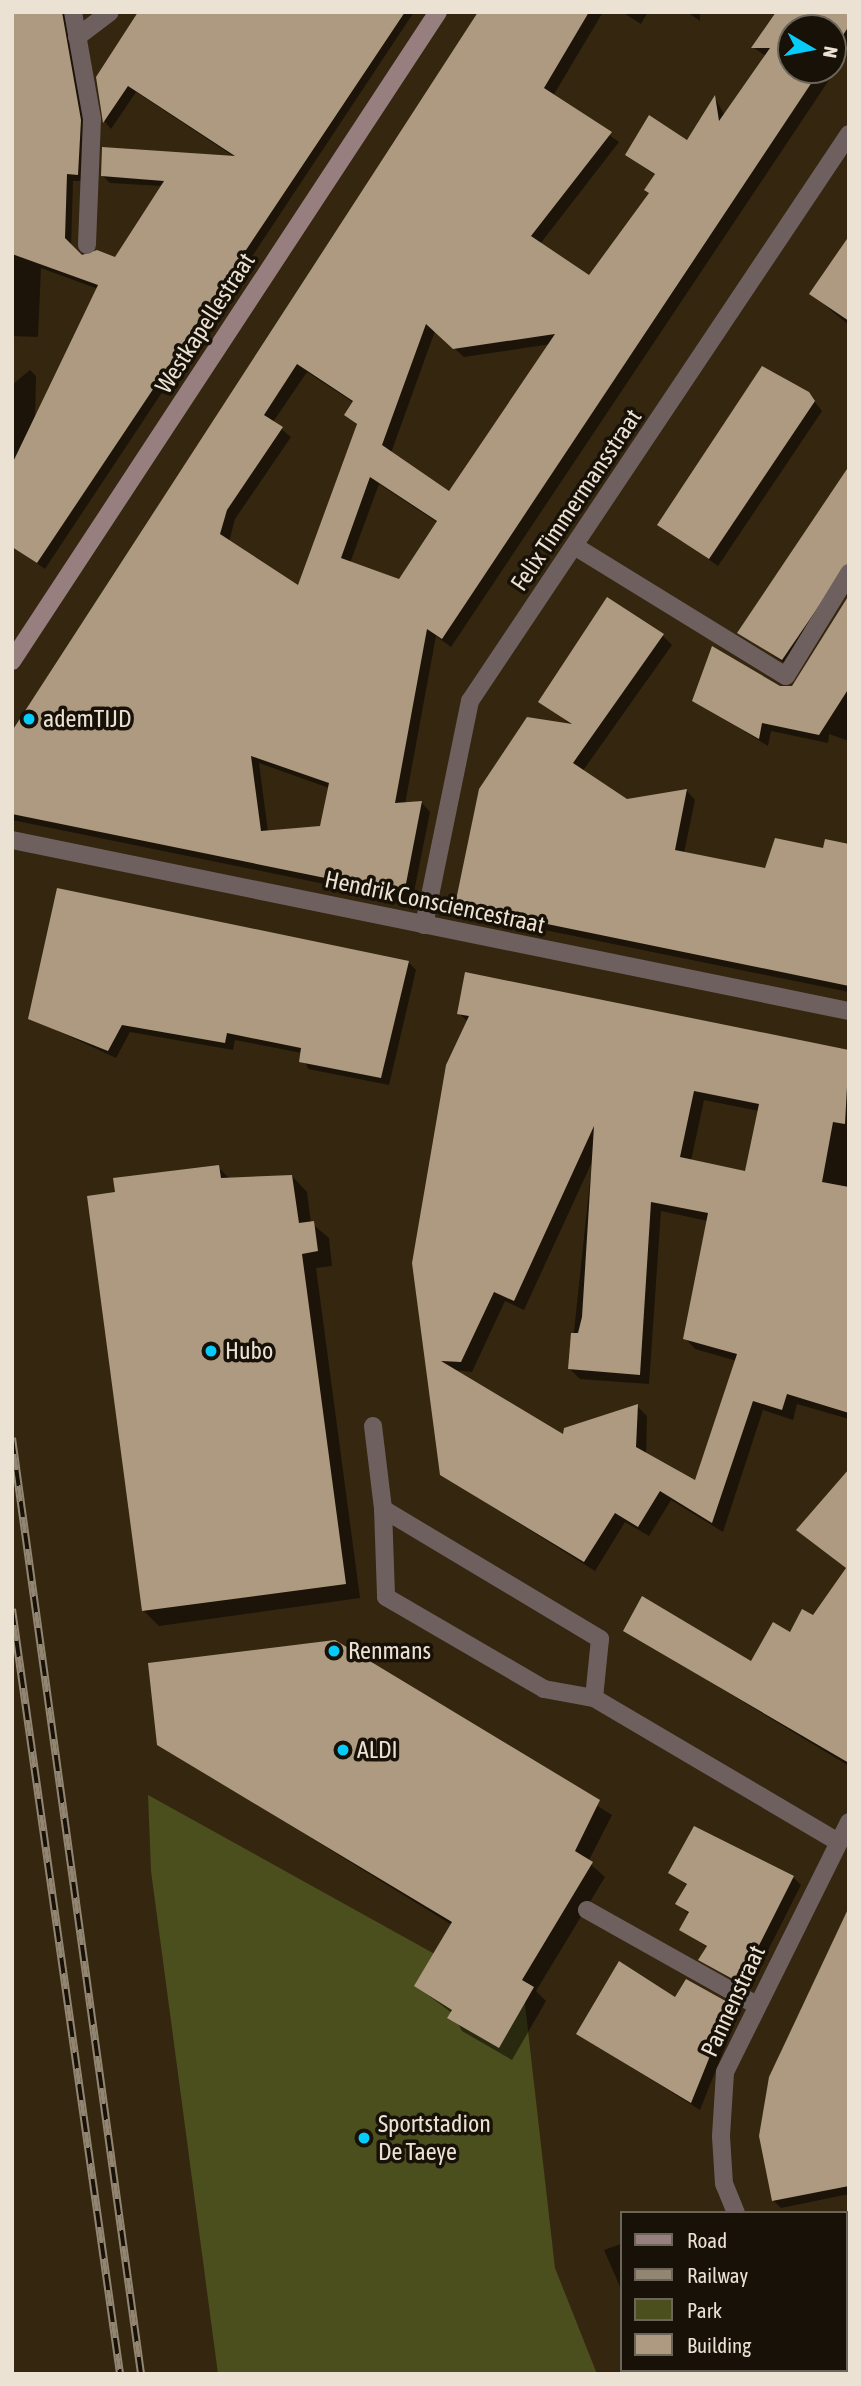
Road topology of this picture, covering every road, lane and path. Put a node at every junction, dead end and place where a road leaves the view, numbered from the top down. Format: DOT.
graph roads {
  1 [pos="73,12"];
  2 [pos="110,12"];
  3 [pos="438,12"];
  4 [pos="77,37"];
  5 [pos="849,134"];
  6 [pos="87,245"];
  7 [pos="576,547"];
  8 [pos="849,573"];
  9 [pos="12,661"];
  10 [pos="12,840"];
  11 [pos="425,925"];
  12 [pos="849,1011"];
  13 [pos="373,1426"];
  14 [pos="383,1509"];
  15 [pos="594,1698"];
  16 [pos="849,1822"];
  17 [pos="838,1842"];
  18 [pos="587,1910"];
  19 [pos="756,2006"];
  20 [pos="735,2211"];
  1 -- 4 [label="street"];
  2 -- 4 [label="street"];
  3 -- 9 [label="street, Westkapellestraat"];
  4 -- 6 [label="street"];
  5 -- 7 [label="street, Felix Timmermansstraat"];
  7 -- 8 [label="street"];
  7 -- 11 [label="street, Felix Timmermansstraat"];
  10 -- 11 [label="street, Hendrik Consciencestraat"];
  11 -- 12 [label="street, Hendrik Consciencestraat"];
  13 -- 14 [label="street"];
  14 -- 15 [label="street"];
  14 -- 15 [label="street"];
  15 -- 17 [label="street"];
  16 -- 17 [label="street, Pannenstraat"];
  17 -- 19 [label="street, Pannenstraat"];
  18 -- 19 [label="street"];
  19 -- 20 [label="street, Pannenstraat"];
}
